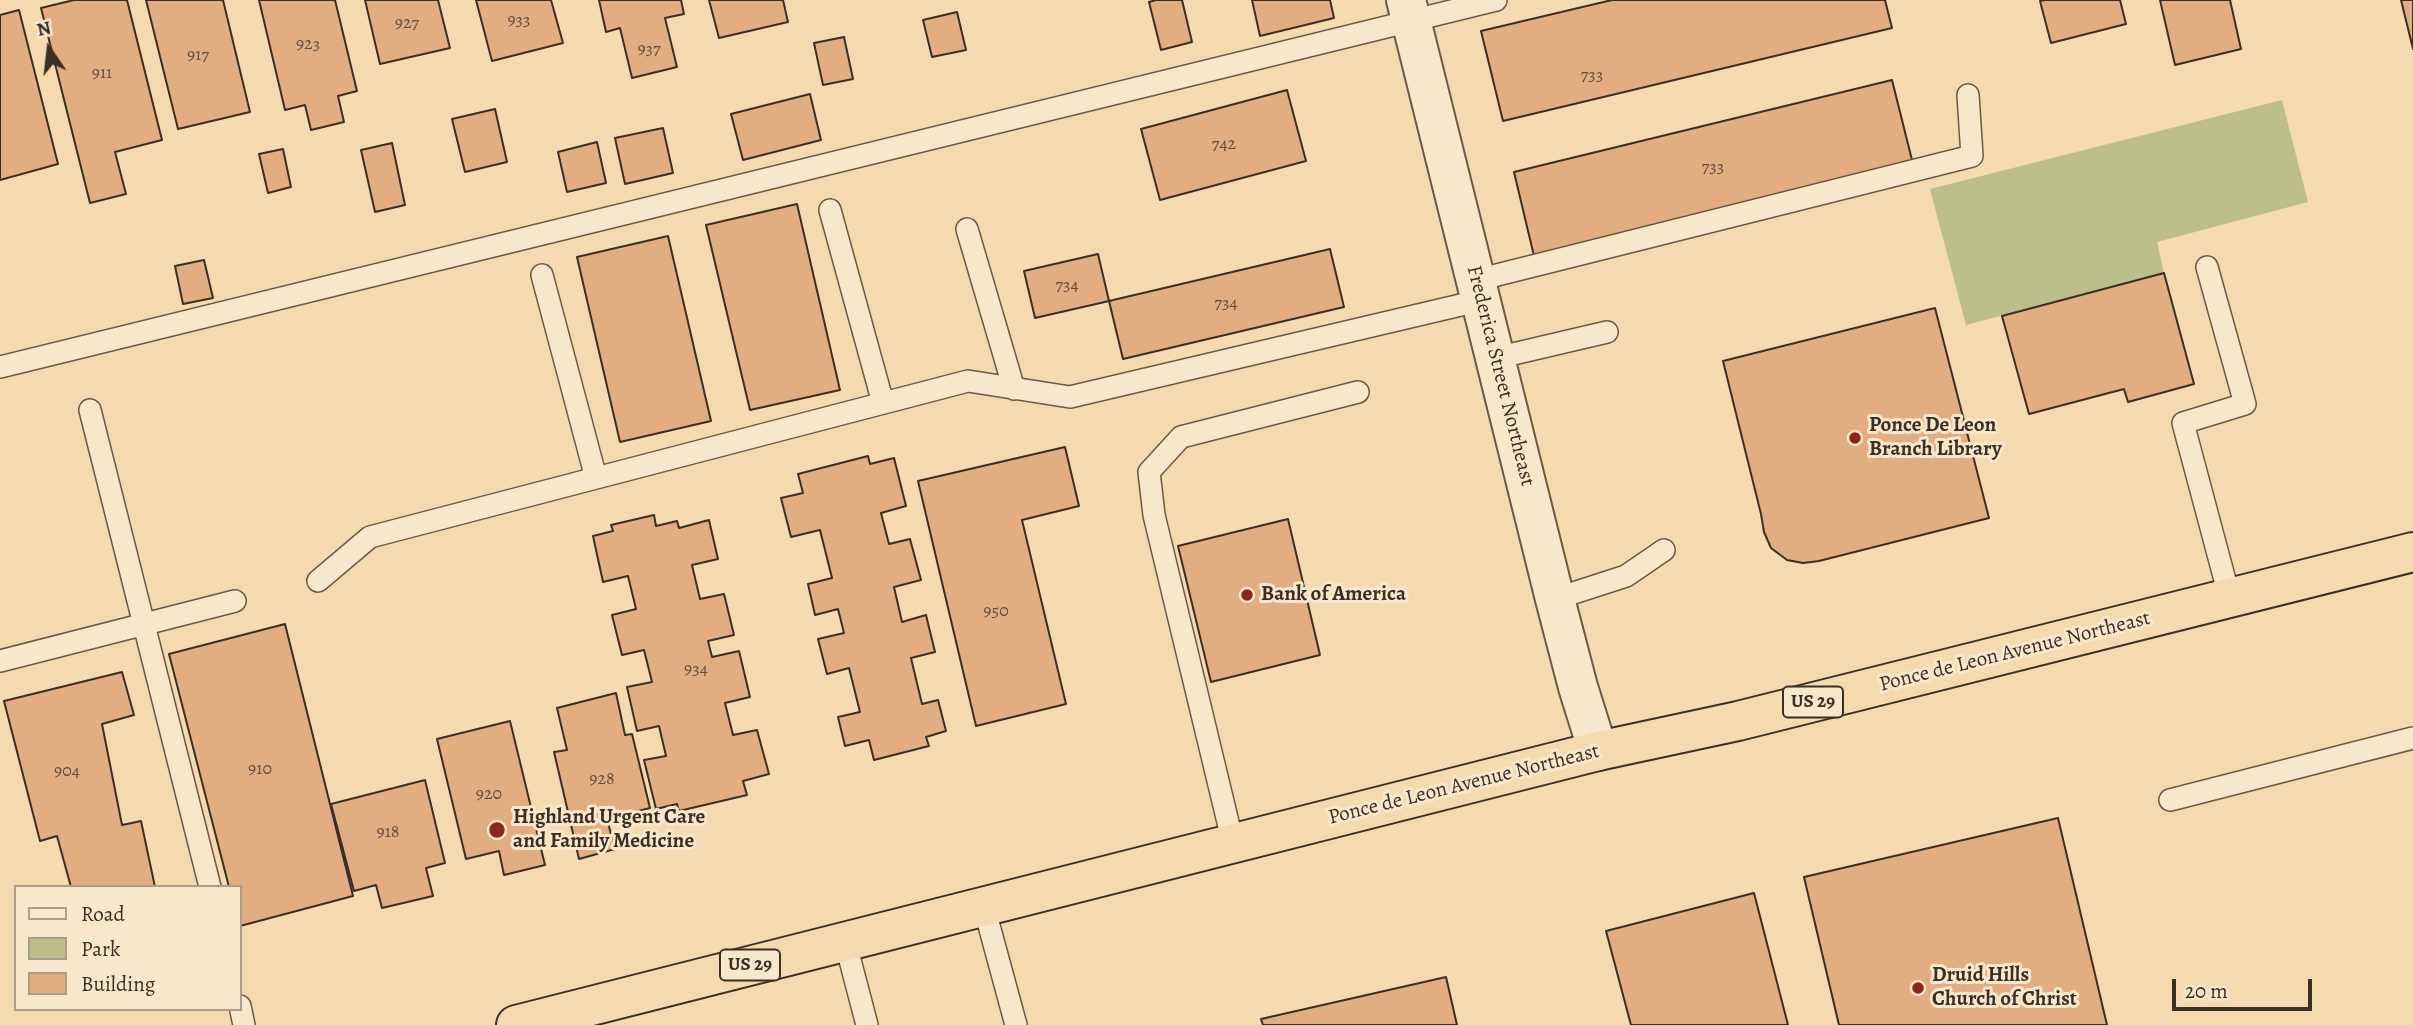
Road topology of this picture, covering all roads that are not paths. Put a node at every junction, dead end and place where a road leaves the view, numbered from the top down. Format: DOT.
graph roads {
  1 [pos="1496,0"];
  2 [pos="1408,11"];
  3 [pos="1968,95"];
  4 [pos="830,210"];
  5 [pos="967,229"];
  6 [pos="2207,267"];
  7 [pos="542,275"];
  8 [pos="1479,290"];
  9 [pos="1607,331"];
  10 [pos="1496,358"];
  11 [pos="0,368"];
  12 [pos="1014,389"];
  13 [pos="1358,392"];
  14 [pos="883,403"];
  15 [pos="90,410"];
  16 [pos="596,478"];
  17 [pos="1664,550"];
  18 [pos="2413,552"];
  19 [pos="318,581"];
  20 [pos="1555,599"];
  21 [pos="2230,599"];
  22 [pos="235,601"];
  23 [pos="144,625"];
  24 [pos="0,661"];
  25 [pos="2413,738"];
  26 [pos="1598,751"];
  27 [pos="2170,800"];
  28 [pos="1233,843"];
  29 [pos="209,885"];
  30 [pos="984,907"];
  31 [pos="845,941"];
  32 [pos="610,1013"];
  33 [pos="516,1025"];
  34 [pos="867,1025"];
  35 [pos="1016,1025"];
  1 -- 2 [label="lane"];
  2 -- 8 [label="street, Frederica Street Northeast"];
  2 -- 11 [label="lane"];
  3 -- 8 [label="lane"];
  4 -- 14 [label="lane"];
  5 -- 12 [label="lane"];
  6 -- 21 [label="lane"];
  7 -- 16 [label="lane"];
  8 -- 10 [label="street, Frederica Street Northeast"];
  8 -- 12 [label="lane"];
  9 -- 10 [label="lane"];
  10 -- 20 [label="street, Frederica Street Northeast"];
  12 -- 14 [label="lane"];
  13 -- 28 [label="lane"];
  14 -- 16 [label="lane"];
  15 -- 23 [label="lane"];
  16 -- 19 [label="lane"];
  17 -- 20 [label="lane"];
  18 -- 21 [label="highway, Ponce de Leon Avenue Northeast / US 29"];
  20 -- 26 [label="street, Frederica Street Northeast"];
  21 -- 26 [label="highway, Ponce de Leon Avenue Northeast / US 29"];
  22 -- 23 [label="lane"];
  23 -- 24 [label="lane"];
  23 -- 29 [label="lane"];
  25 -- 27 [label="lane"];
  26 -- 28 [label="highway, Ponce de Leon Avenue Northeast / US 29"];
  28 -- 30 [label="highway, Ponce de Leon Avenue Northeast / US 29"];
  30 -- 31 [label="highway, Ponce de Leon Avenue Northeast / US 29"];
  30 -- 35 [label="lane"];
  31 -- 32 [label="highway, Ponce de Leon Avenue Northeast / US 29"];
  31 -- 34 [label="lane"];
  32 -- 33 [label="highway, Ponce de Leon Avenue Northeast / US 29"];
}
